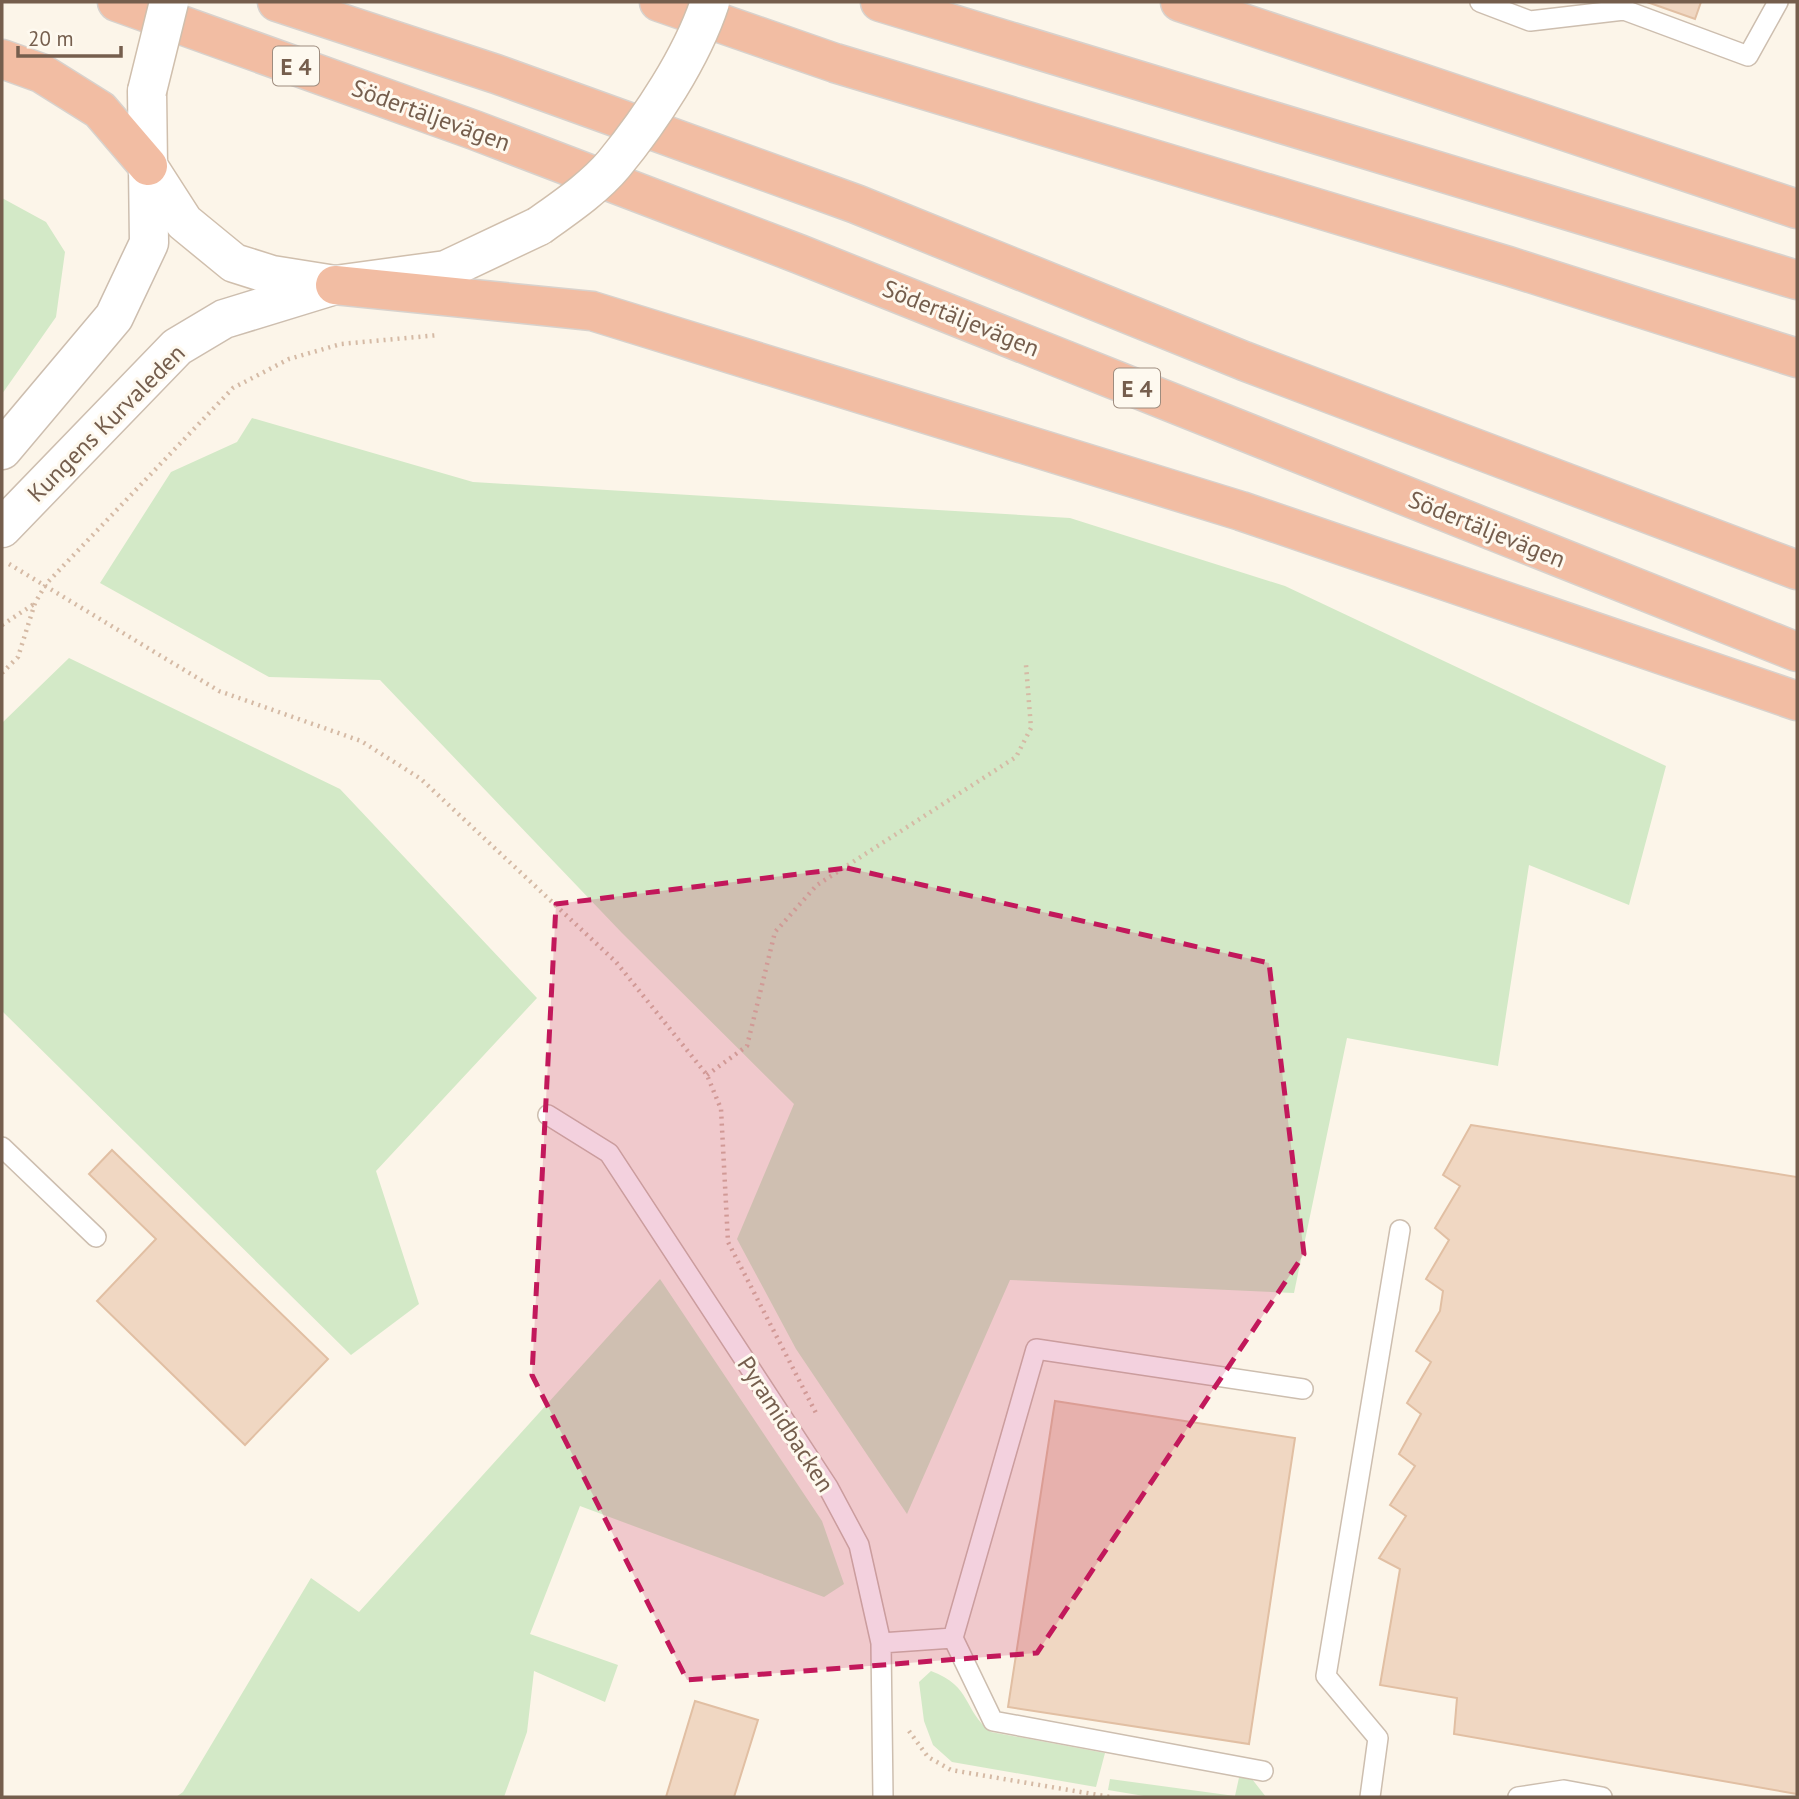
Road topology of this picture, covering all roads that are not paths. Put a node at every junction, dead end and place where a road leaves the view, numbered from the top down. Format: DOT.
graph roads {
  1 [pos="117,2"];
  2 [pos="169,2"];
  3 [pos="277,2"];
  4 [pos="659,2"];
  5 [pos="710,2"];
  6 [pos="880,2"];
  7 [pos="1180,2"];
  8 [pos="1480,2"];
  9 [pos="1778,2"];
  10 [pos="2,59"];
  11 [pos="148,166"];
  12 [pos="1797,209"];
  13 [pos="1797,280"];
  14 [pos="335,285"];
  15 [pos="1797,358"];
  16 [pos="2,450"];
  17 [pos="2,528"];
  18 [pos="1797,570"];
  19 [pos="1797,652"];
  20 [pos="1797,701"];
  21 [pos="548,1115"];
  22 [pos="2,1147"];
  23 [pos="1400,1230"];
  24 [pos="96,1237"];
  25 [pos="1303,1389"];
  26 [pos="953,1638"];
  27 [pos="881,1643"];
  28 [pos="1263,1771"];
  29 [pos="883,1797"];
  30 [pos="1370,1797"];
  31 [pos="1518,1797"];
  32 [pos="1602,1797"];
  1 -- 19 [label="highway, Södertäljevägen / E 4"];
  2 -- 11 [label="main road, bridge"];
  3 -- 18 [label="highway"];
  4 -- 15 [label="highway"];
  5 -- 14 [label="main road, bridge"];
  6 -- 13 [label="highway"];
  7 -- 12 [label="highway"];
  8 -- 9 [label="lane"];
  10 -- 11 [label="highway"];
  11 -- 14 [label="main road"];
  11 -- 16 [label="main road"];
  14 -- 17 [label="main road, Kungens Kurvaleden"];
  14 -- 20 [label="highway"];
  21 -- 27 [label="lane, Pyramidbacken"];
  22 -- 24 [label="lane"];
  23 -- 30 [label="lane"];
  25 -- 26 [label="lane"];
  26 -- 27 [label="lane"];
  26 -- 28 [label="lane"];
  27 -- 29 [label="lane, Pyramidbacken"];
  31 -- 32 [label="lane"];
}
